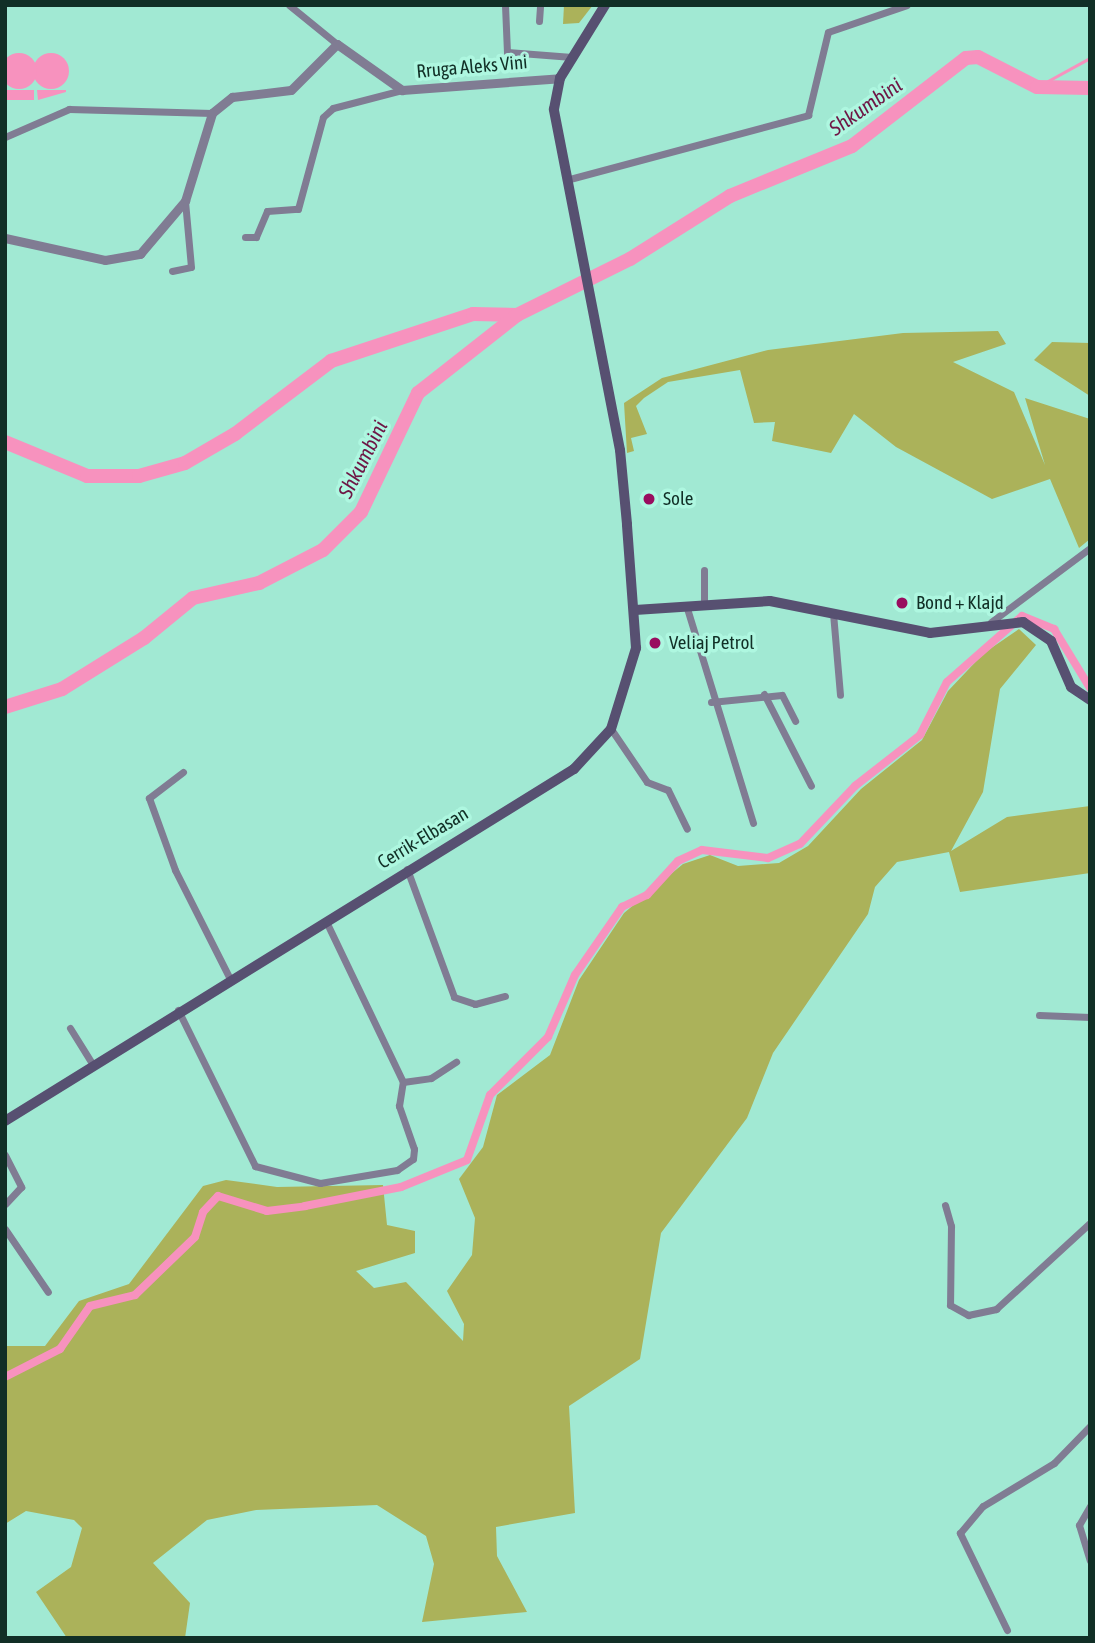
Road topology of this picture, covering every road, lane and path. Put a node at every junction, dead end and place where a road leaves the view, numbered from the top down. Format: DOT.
graph roads {
  1 [pos="289,5"];
  2 [pos="505,5"];
  3 [pos="540,5"];
  4 [pos="605,5"];
  5 [pos="907,5"];
  6 [pos="539,21"];
  7 [pos="337,44"];
  8 [pos="572,57"];
  9 [pos="560,78"];
  10 [pos="402,89"];
  11 [pos="212,113"];
  12 [pos="5,137"];
  13 [pos="566,180"];
  14 [pos="185,201"];
  15 [pos="245,237"];
  16 [pos="5,238"];
  17 [pos="172,271"];
  18 [pos="1090,548"];
  19 [pos="704,570"];
  20 [pos="704,604"];
  21 [pos="686,605"];
  22 [pos="635,610"];
  23 [pos="832,613"];
  24 [pos="991,622"];
  25 [pos="764,694"];
  26 [pos="840,695"];
  27 [pos="1090,700"];
  28 [pos="711,702"];
  29 [pos="795,721"];
  30 [pos="611,729"];
  31 [pos="183,772"];
  32 [pos="811,786"];
  33 [pos="753,823"];
  34 [pos="687,830"];
  35 [pos="407,868"];
  36 [pos="326,920"];
  37 [pos="230,979"];
  38 [pos="505,996"];
  39 [pos="177,1010"];
  40 [pos="1039,1015"];
  41 [pos="1090,1017"];
  42 [pos="70,1028"];
  43 [pos="456,1062"];
  44 [pos="93,1065"];
  45 [pos="403,1082"];
  46 [pos="5,1121"];
  47 [pos="5,1155"];
  48 [pos="5,1204"];
  49 [pos="945,1205"];
  50 [pos="1090,1223"];
  51 [pos="5,1229"];
  52 [pos="48,1292"];
  53 [pos="1090,1426"];
  54 [pos="1089,1508"];
  55 [pos="1090,1560"];
  56 [pos="1007,1630"];
  1 -- 7 [label="street, Rruga Aleks Vini"];
  2 -- 8 [label="street"];
  3 -- 6 [label="street"];
  4 -- 8 [label="main road"];
  5 -- 13 [label="street"];
  7 -- 10 [label="street, Rruga Aleks Vini"];
  7 -- 11 [label="street"];
  8 -- 9 [label="main road"];
  9 -- 10 [label="street, Rruga Aleks Vini"];
  9 -- 13 [label="main road"];
  10 -- 15 [label="street"];
  11 -- 12 [label="street"];
  11 -- 14 [label="street"];
  13 -- 22 [label="main road, Cerrik-Elbasan"];
  14 -- 16 [label="street"];
  14 -- 17 [label="street"];
  18 -- 24 [label="street"];
  19 -- 20 [label="street"];
  20 -- 21 [label="main road"];
  20 -- 23 [label="main road"];
  21 -- 22 [label="main road"];
  21 -- 28 [label="street"];
  22 -- 30 [label="main road, Cerrik-Elbasan"];
  23 -- 24 [label="main road"];
  23 -- 26 [label="street"];
  24 -- 27 [label="main road"];
  25 -- 28 [label="street"];
  25 -- 29 [label="street"];
  25 -- 32 [label="street"];
  28 -- 33 [label="street"];
  30 -- 34 [label="street"];
  30 -- 35 [label="main road, Cerrik-Elbasan"];
  31 -- 37 [label="street"];
  35 -- 36 [label="main road, Cerrik-Elbasan"];
  35 -- 38 [label="street"];
  36 -- 37 [label="main road, Cerrik-Elbasan"];
  36 -- 45 [label="street"];
  37 -- 39 [label="main road, Cerrik-Elbasan"];
  39 -- 44 [label="main road, Cerrik-Elbasan"];
  39 -- 45 [label="street"];
  40 -- 41 [label="street"];
  42 -- 44 [label="street"];
  43 -- 45 [label="street"];
  44 -- 46 [label="main road, Cerrik-Elbasan"];
  47 -- 48 [label="street"];
  49 -- 50 [label="street"];
  51 -- 52 [label="street"];
  53 -- 56 [label="street"];
  54 -- 55 [label="street"];
}
